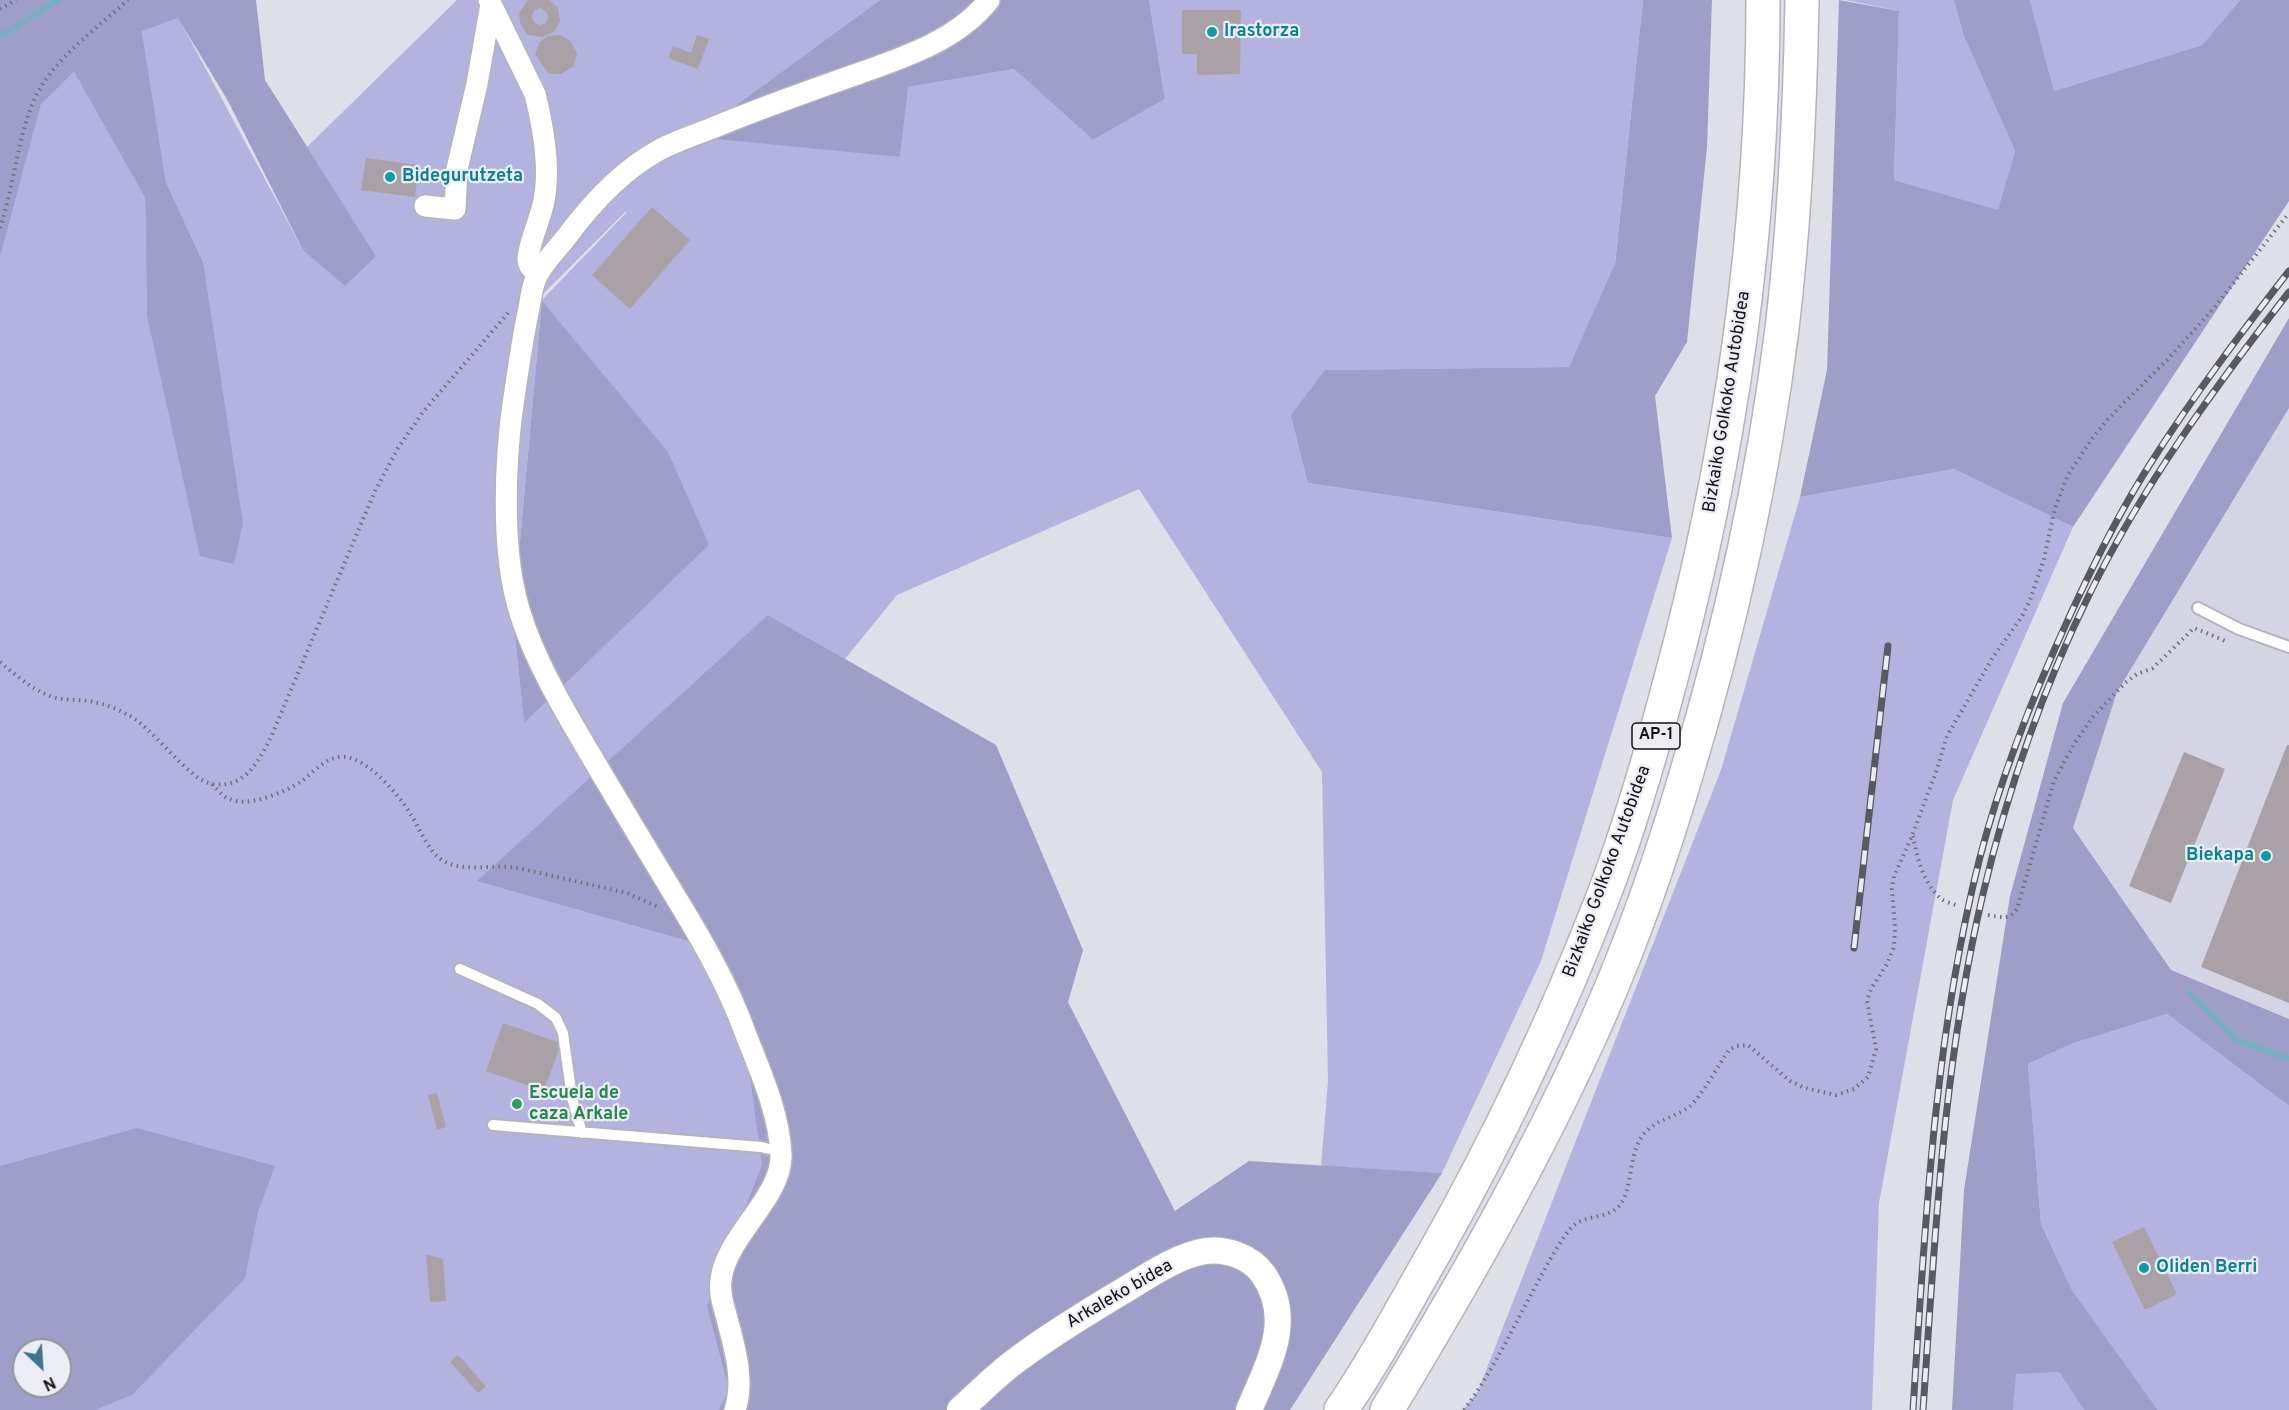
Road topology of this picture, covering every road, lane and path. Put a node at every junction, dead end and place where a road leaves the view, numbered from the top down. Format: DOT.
graph roads {
  1 [pos="16,0"];
  2 [pos="128,0"];
  3 [pos="989,0"];
  4 [pos="1763,0"];
  5 [pos="1802,0"];
  6 [pos="490,2"];
  7 [pos="0,9"];
  8 [pos="425,206"];
  9 [pos="2289,213"];
  10 [pos="0,228"];
  11 [pos="536,280"];
  12 [pos="2199,608"];
  13 [pos="2235,644"];
  14 [pos="2289,647"];
  15 [pos="0,662"];
  16 [pos="211,784"];
  17 [pos="1912,836"];
  18 [pos="1956,905"];
  19 [pos="659,908"];
  20 [pos="1988,915"];
  21 [pos="460,969"];
  22 [pos="493,1125"];
  23 [pos="582,1133"];
  24 [pos="781,1152"];
  25 [pos="735,1410"];
  26 [pos="960,1410"];
  27 [pos="1249,1410"];
  28 [pos="1341,1410"];
  29 [pos="1387,1410"];
  30 [pos="1464,1410"];
  1 -- 7 [label="path"];
  2 -- 10 [label="path"];
  3 -- 11 [label="street"];
  4 -- 28 [label="highway, Bizkaiko Golkoko Autobidea / AP-1"];
  5 -- 29 [label="highway, AP-1"];
  6 -- 8 [label="street"];
  6 -- 11 [label="street"];
  9 -- 17 [label="path"];
  11 -- 16 [label="path"];
  11 -- 24 [label="street"];
  12 -- 14 [label="lane"];
  13 -- 20 [label="path"];
  15 -- 16 [label="path"];
  16 -- 19 [label="path"];
  17 -- 18 [label="path"];
  17 -- 30 [label="path"];
  21 -- 23 [label="lane"];
  22 -- 23 [label="lane"];
  23 -- 24 [label="lane"];
  24 -- 25 [label="street"];
  26 -- 27 [label="street, Arkaleko bidea"];
}
